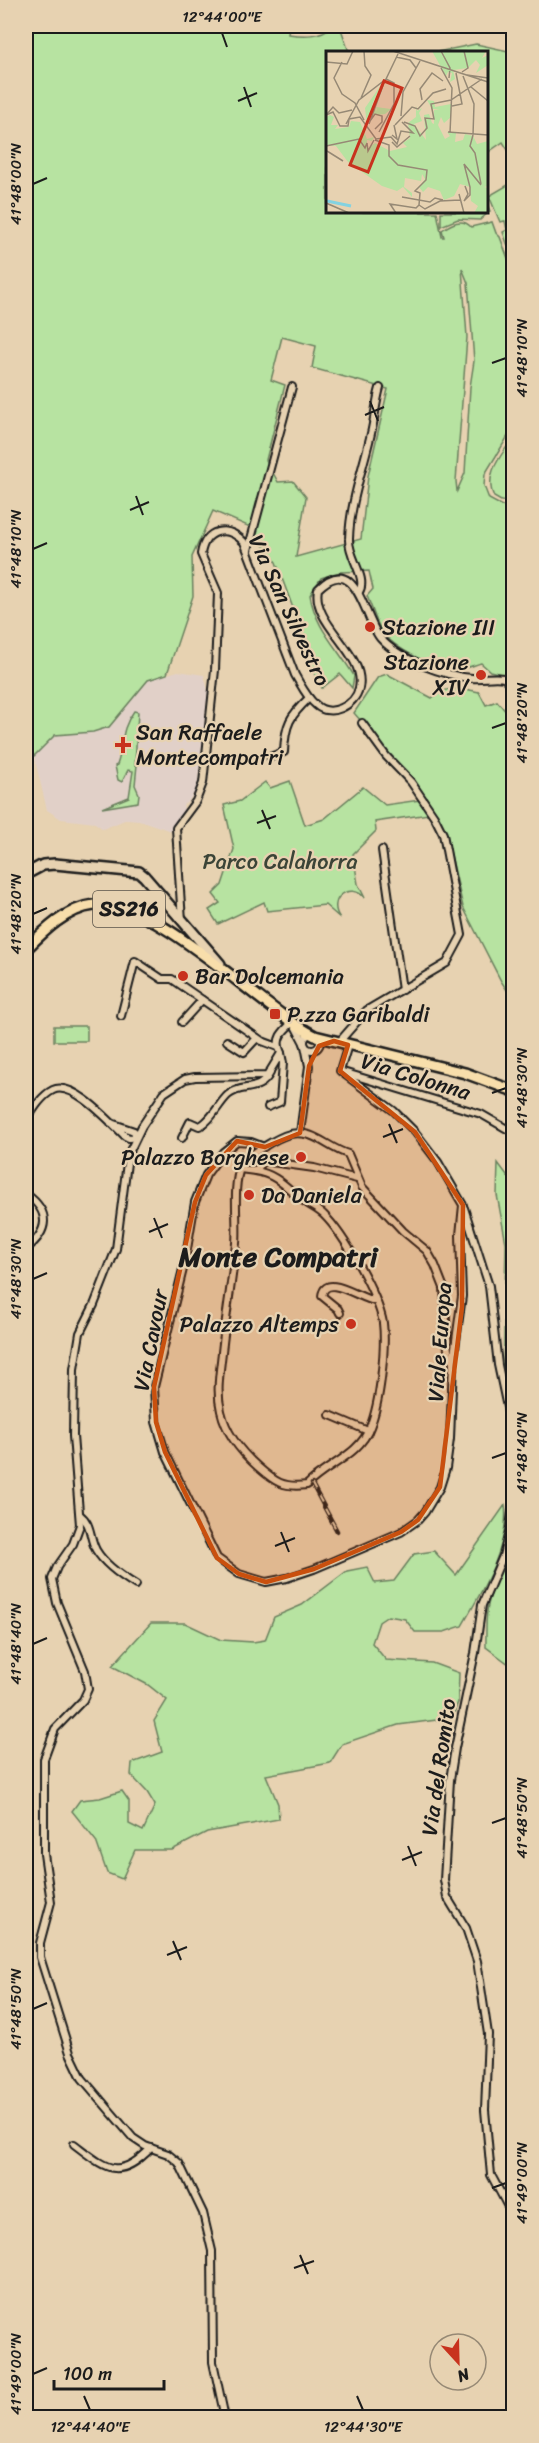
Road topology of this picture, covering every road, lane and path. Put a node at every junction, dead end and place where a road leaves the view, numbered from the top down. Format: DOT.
graph roads {
  1 [pos="292,387"];
  2 [pos="380,388"];
  3 [pos="248,550"];
  4 [pos="359,592"];
  5 [pos="309,698"];
  6 [pos="513,699"];
  7 [pos="362,723"];
  8 [pos="270,757"];
  9 [pos="382,850"];
  10 [pos="26,874"];
  11 [pos="182,922"];
  12 [pos="26,949"];
  13 [pos="227,973"];
  14 [pos="402,990"];
  15 [pos="202,1000"];
  16 [pos="121,1016"];
  17 [pos="182,1022"];
  18 [pos="293,1022"];
  19 [pos="315,1035"];
  20 [pos="257,1038"];
  21 [pos="227,1041"];
  22 [pos="340,1043"];
  23 [pos="305,1045"];
  24 [pos="319,1046"];
  25 [pos="279,1050"];
  26 [pos="309,1066"];
  27 [pos="271,1070"];
  28 [pos="340,1071"];
  29 [pos="513,1091"];
  30 [pos="268,1107"];
  31 [pos="147,1118"];
  32 [pos="26,1121"];
  33 [pos="120,1130"];
  34 [pos="300,1133"];
  35 [pos="513,1133"];
  36 [pos="136,1137"];
  37 [pos="182,1138"];
  38 [pos="264,1147"];
  39 [pos="128,1155"];
  40 [pos="240,1169"];
  41 [pos="255,1171"];
  42 [pos="357,1179"];
  43 [pos="26,1194"];
  44 [pos="463,1205"];
  45 [pos="26,1249"];
  46 [pos="375,1301"];
  47 [pos="340,1313"];
  48 [pos="453,1363"];
  49 [pos="330,1415"];
  50 [pos="368,1431"];
  51 [pos="513,1462"];
  52 [pos="513,1495"];
  53 [pos="80,1515"];
  54 [pos="266,1582"];
  55 [pos="136,1585"];
  56 [pos="74,2144"];
  57 [pos="151,2148"];
  58 [pos="513,2218"];
  59 [pos="225,2418"];
  1 -- 3 [label="street"];
  2 -- 4 [label="street"];
  3 -- 5 [label="street, Via San Silvestro"];
  3 -- 11 [label="street, Via San Silvestro"];
  4 -- 5 [label="street, Via San Silvestro"];
  4 -- 6 [label="street"];
  5 -- 8 [label="street"];
  7 -- 14 [label="street"];
  9 -- 14 [label="street"];
  10 -- 11 [label="street"];
  11 -- 13 [label="street"];
  12 -- 13 [label="main road, SS216"];
  13 -- 18 [label="main road, SS216"];
  14 -- 22 [label="street"];
  15 -- 16 [label="street"];
  15 -- 17 [label="street"];
  15 -- 20 [label="street"];
  18 -- 19 [label="main road, SS216"];
  18 -- 23 [label="street"];
  18 -- 25 [label="street"];
  19 -- 22 [label="main road, SS216"];
  19 -- 23 [label="street"];
  19 -- 24 [label="street"];
  20 -- 21 [label="street"];
  20 -- 25 [label="street"];
  22 -- 24 [label="street"];
  22 -- 28 [label="street"];
  22 -- 29 [label="main road, SS216"];
  23 -- 24 [label="street"];
  23 -- 26 [label="street"];
  24 -- 26 [label="street"];
  25 -- 27 [label="street"];
  25 -- 30 [label="street"];
  26 -- 34 [label="street"];
  27 -- 31 [label="street"];
  27 -- 37 [label="street"];
  28 -- 35 [label="street, Via Colonna"];
  28 -- 44 [label="street"];
  31 -- 33 [label="street"];
  31 -- 36 [label="street"];
  32 -- 33 [label="street"];
  33 -- 36 [label="street"];
  33 -- 39 [label="street"];
  34 -- 38 [label="street"];
  34 -- 42 [label="street"];
  36 -- 39 [label="street"];
  38 -- 40 [label="street"];
  38 -- 54 [label="street, Via Cavour"];
  39 -- 53 [label="street"];
  40 -- 41 [label="street"];
  40 -- 50 [label="street"];
  41 -- 42 [label="street"];
  41 -- 46 [label="street"];
  42 -- 48 [label="street"];
  43 -- 45 [label="street"];
  44 -- 48 [label="street, Viale Europa"];
  44 -- 51 [label="street"];
  46 -- 47 [label="street"];
  46 -- 50 [label="street"];
  48 -- 54 [label="street, Viale Europa"];
  49 -- 50 [label="street"];
  52 -- 58 [label="street, Via del Romito"];
  53 -- 55 [label="street"];
  53 -- 57 [label="street"];
  56 -- 57 [label="street"];
  57 -- 59 [label="street"];
}
